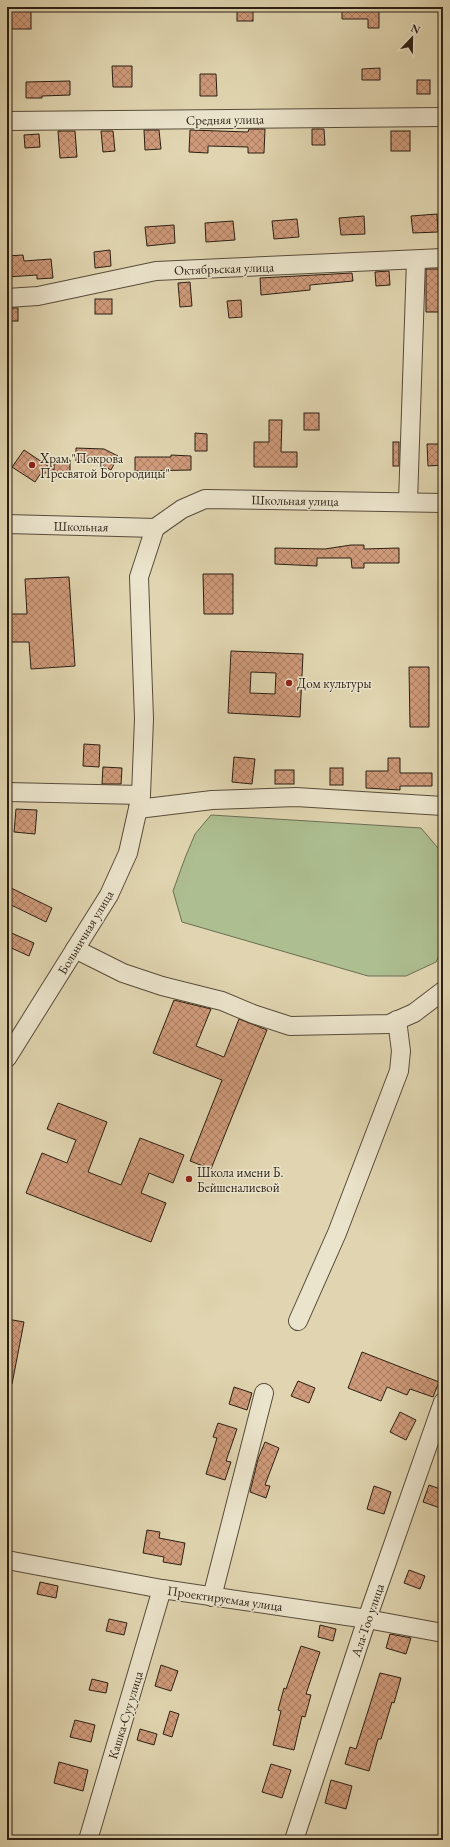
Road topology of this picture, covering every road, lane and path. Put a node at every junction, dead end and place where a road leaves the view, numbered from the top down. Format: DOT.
graph roads {
  1 [pos="443,118"];
  2 [pos="7,122"];
  3 [pos="443,258"];
  4 [pos="416,260"];
  5 [pos="7,298"];
  6 [pos="408,502"];
  7 [pos="443,503"];
  8 [pos="7,524"];
  9 [pos="155,528"];
  10 [pos="7,792"];
  11 [pos="139,802"];
  12 [pos="443,806"];
  13 [pos="75,949"];
  14 [pos="443,990"];
  15 [pos="397,1020"];
  16 [pos="7,1058"];
  17 [pos="298,1321"];
  18 [pos="264,1394"];
  19 [pos="443,1402"];
  20 [pos="7,1560"];
  21 [pos="162,1589"];
  22 [pos="212,1597"];
  23 [pos="367,1619"];
  24 [pos="443,1633"];
  25 [pos="88,1840"];
  26 [pos="294,1840"];
  1 -- 2 [label="street, Средняя улица"];
  3 -- 4 [label="street, Октябрьская улица"];
  4 -- 5 [label="street, Октябрьская улица"];
  4 -- 6 [label="street"];
  6 -- 7 [label="street, Школьная улица"];
  6 -- 9 [label="street, Школьная улица"];
  8 -- 9 [label="street, Школьная"];
  9 -- 11 [label="street, Больничная улица"];
  10 -- 11 [label="street"];
  11 -- 12 [label="street"];
  11 -- 13 [label="street, Больничная улица"];
  13 -- 15 [label="street"];
  13 -- 16 [label="street, Больничная улица"];
  14 -- 15 [label="street"];
  15 -- 17 [label="street"];
  18 -- 22 [label="street"];
  19 -- 23 [label="street, Ала-Тоо улица"];
  20 -- 21 [label="street, Проектируемая улица"];
  21 -- 22 [label="street, Проектируемая улица"];
  21 -- 25 [label="street, Кашка-Суу улица"];
  22 -- 23 [label="street, Проектируемая улица"];
  23 -- 24 [label="street, Проектируемая улица"];
  23 -- 26 [label="street, Ала-Тоо улица"];
}
